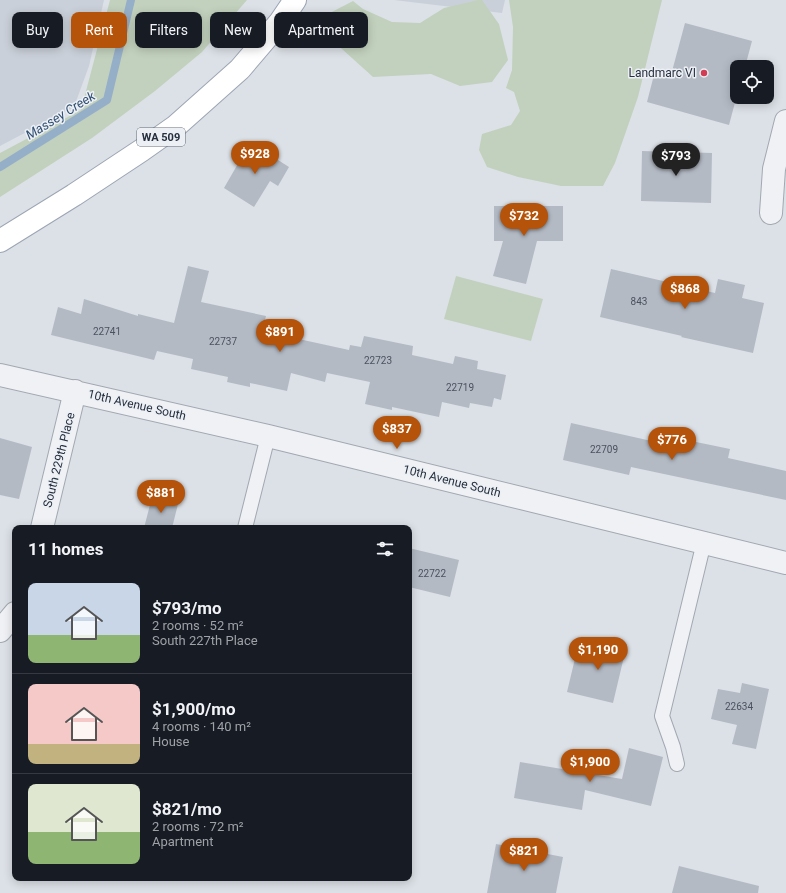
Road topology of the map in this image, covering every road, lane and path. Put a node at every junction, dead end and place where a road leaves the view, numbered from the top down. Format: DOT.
graph roads {
  1 [pos="295,0"];
  2 [pos="786,121"];
  3 [pos="771,213"];
  4 [pos="0,241"];
  5 [pos="0,375"];
  6 [pos="75,391"];
  7 [pos="268,436"];
  8 [pos="43,525"];
  9 [pos="246,525"];
  10 [pos="704,542"];
  11 [pos="786,563"];
  12 [pos="12,617"];
  13 [pos="0,631"];
  14 [pos="676,764"];
  1 -- 4 [label="main road, WA 509"];
  2 -- 3 [label="street"];
  5 -- 6 [label="street, 10th Avenue South"];
  6 -- 7 [label="street, 10th Avenue South"];
  6 -- 8 [label="street, South 229th Place"];
  7 -- 9 [label="lane"];
  7 -- 10 [label="street, 10th Avenue South"];
  10 -- 11 [label="street, 10th Avenue South"];
  10 -- 14 [label="lane"];
  12 -- 13 [label="street"];
}
